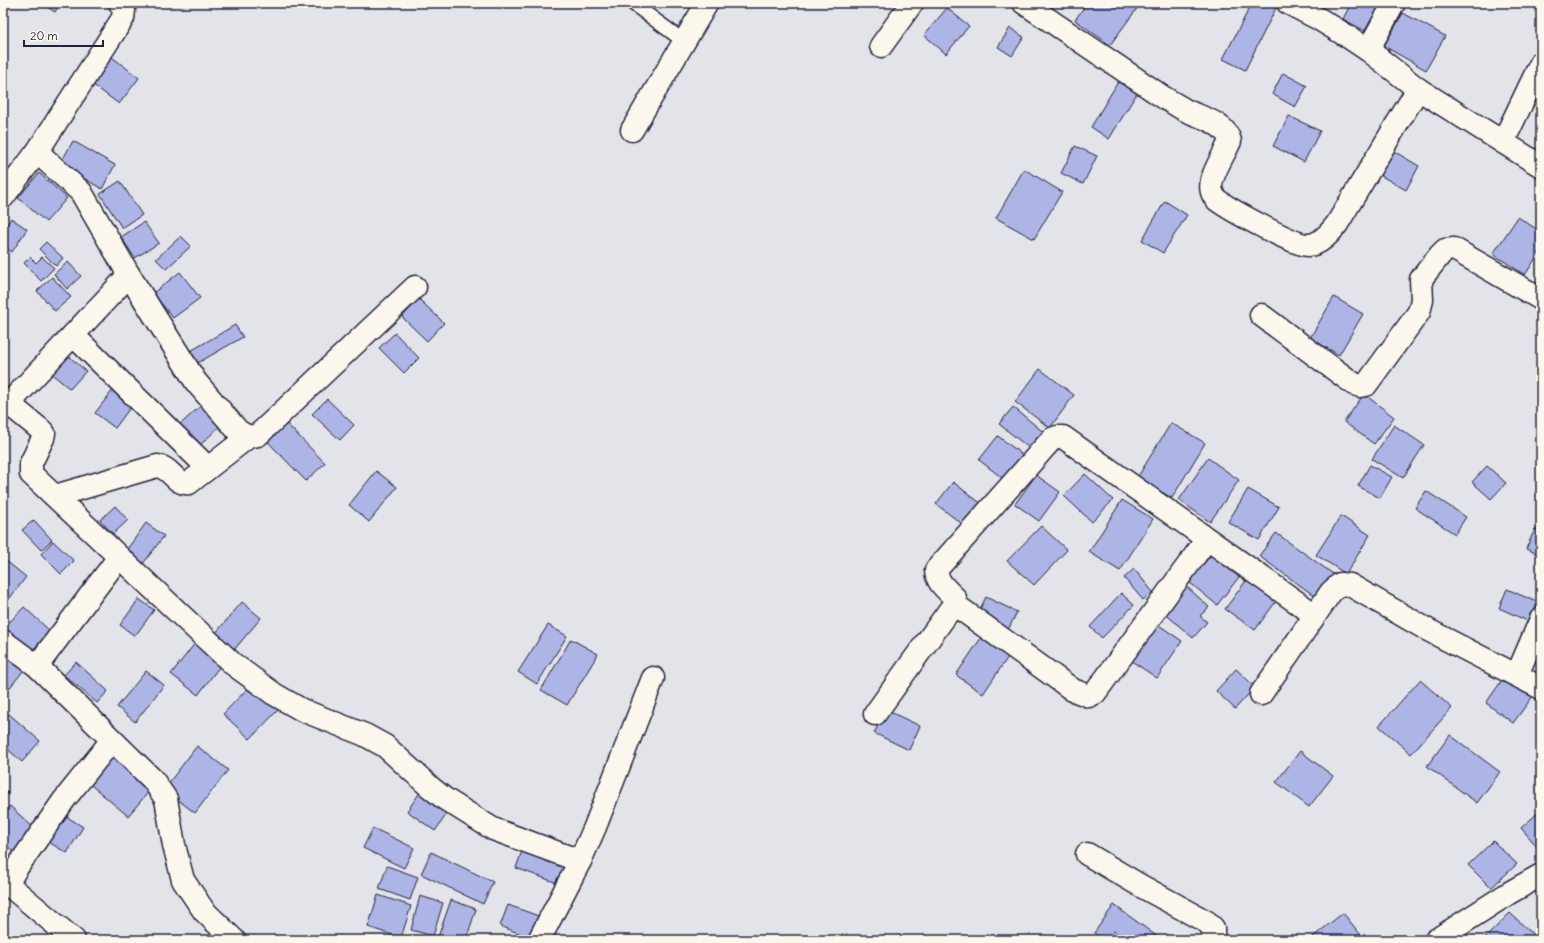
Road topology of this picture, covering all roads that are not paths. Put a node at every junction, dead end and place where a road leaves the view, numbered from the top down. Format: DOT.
graph roads {
  1 [pos="120,3"];
  2 [pos="632,3"];
  3 [pos="707,3"];
  4 [pos="912,3"];
  5 [pos="1024,3"];
  6 [pos="1288,3"];
  7 [pos="1394,3"];
  8 [pos="685,42"];
  9 [pos="881,46"];
  10 [pos="1368,50"];
  11 [pos="1541,63"];
  12 [pos="1418,88"];
  13 [pos="632,130"];
  14 [pos="1503,142"];
  15 [pos="37,152"];
  16 [pos="1541,166"];
  17 [pos="3,197"];
  18 [pos="129,275"];
  19 [pos="415,287"];
  20 [pos="1541,299"];
  21 [pos="1261,315"];
  22 [pos="73,335"];
  23 [pos="248,437"];
  24 [pos="208,468"];
  25 [pos="55,496"];
  26 [pos="1207,539"];
  27 [pos="120,557"];
  28 [pos="954,604"];
  29 [pos="1315,615"];
  30 [pos="1541,619"];
  31 [pos="3,641"];
  32 [pos="37,666"];
  33 [pos="1517,675"];
  34 [pos="653,678"];
  35 [pos="1541,688"];
  36 [pos="1261,694"];
  37 [pos="875,714"];
  38 [pos="112,740"];
  39 [pos="1087,854"];
  40 [pos="580,861"];
  41 [pos="10,864"];
  42 [pos="1541,875"];
  43 [pos="74,940"];
  44 [pos="234,940"];
  45 [pos="540,940"];
  46 [pos="1212,940"];
  47 [pos="1436,940"];
  1 -- 15 [label="street"];
  2 -- 8 [label="lane"];
  3 -- 8 [label="street"];
  4 -- 9 [label="street"];
  5 -- 12 [label="street"];
  6 -- 10 [label="street"];
  7 -- 10 [label="street"];
  8 -- 13 [label="street"];
  10 -- 12 [label="street"];
  11 -- 14 [label="street"];
  12 -- 14 [label="street"];
  14 -- 16 [label="street"];
  15 -- 17 [label="street"];
  15 -- 18 [label="street"];
  18 -- 22 [label="street"];
  18 -- 23 [label="street"];
  19 -- 23 [label="street"];
  20 -- 21 [label="street"];
  22 -- 24 [label="street"];
  22 -- 25 [label="street"];
  23 -- 24 [label="street"];
  24 -- 25 [label="street"];
  25 -- 27 [label="street"];
  26 -- 28 [label="street"];
  26 -- 28 [label="street"];
  26 -- 29 [label="street"];
  27 -- 32 [label="street"];
  27 -- 40 [label="street"];
  28 -- 37 [label="street"];
  29 -- 33 [label="street"];
  29 -- 36 [label="street"];
  30 -- 33 [label="street"];
  31 -- 32 [label="street"];
  32 -- 38 [label="street"];
  33 -- 35 [label="street"];
  34 -- 40 [label="street"];
  38 -- 41 [label="street"];
  38 -- 44 [label="street"];
  39 -- 46 [label="street"];
  40 -- 45 [label="street"];
  41 -- 43 [label="street"];
  42 -- 47 [label="street"];
}
